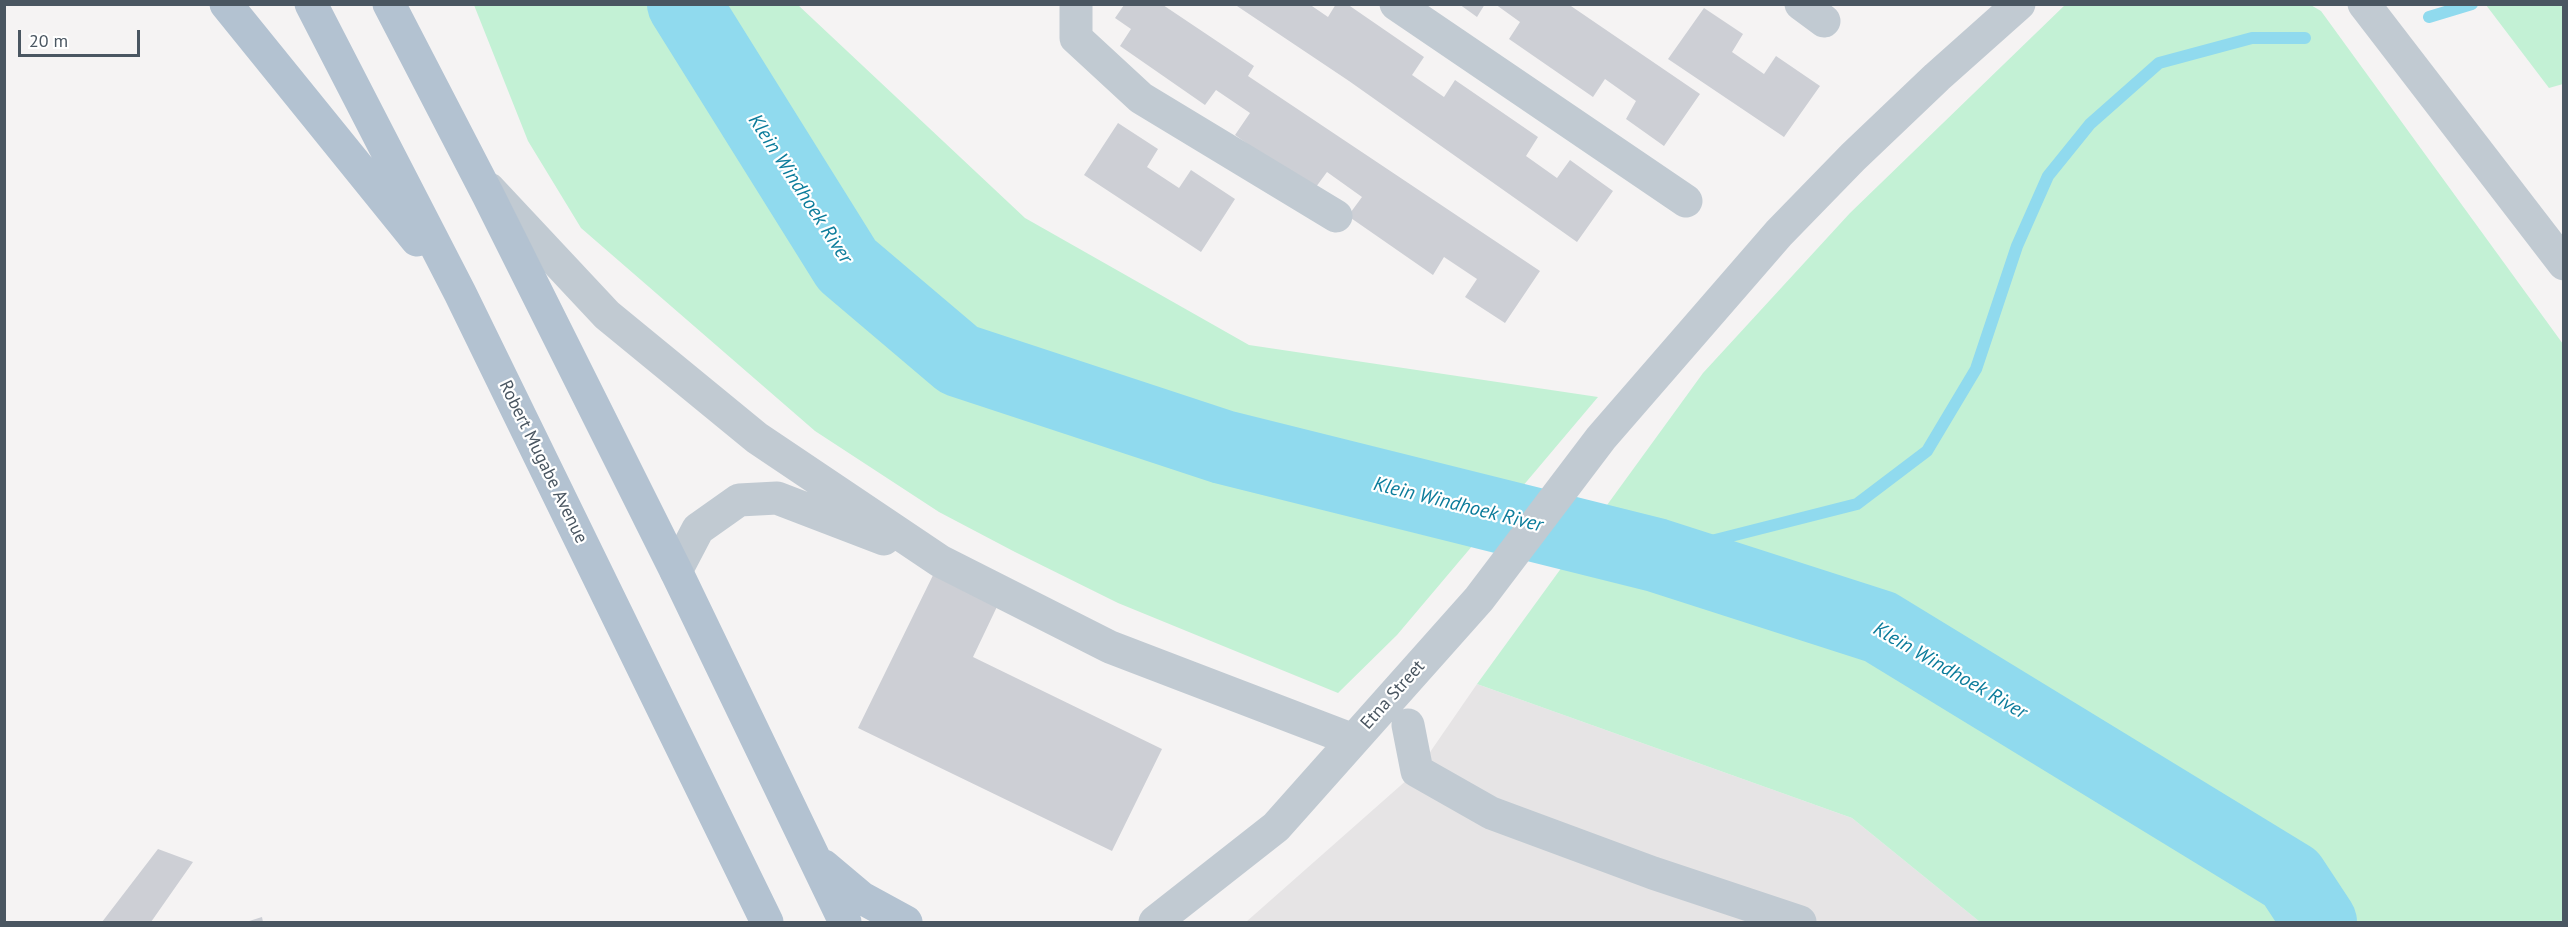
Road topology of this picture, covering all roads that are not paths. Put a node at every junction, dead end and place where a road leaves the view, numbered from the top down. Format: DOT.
graph roads {
  1 [pos="226,4"];
  2 [pos="310,4"];
  3 [pos="389,4"];
  4 [pos="1076,4"];
  5 [pos="1396,4"];
  6 [pos="2019,4"];
  7 [pos="2364,4"];
  8 [pos="478,176"];
  9 [pos="1686,201"];
  10 [pos="1336,216"];
  11 [pos="2564,264"];
  12 [pos="460,293"];
  13 [pos="940,561"];
  14 [pos="676,571"];
  15 [pos="1408,725"];
  16 [pos="1353,740"];
  17 [pos="803,835"];
  18 [pos="743,875"];
  19 [pos="740,922"];
  20 [pos="767,922"];
  21 [pos="845,922"];
  22 [pos="906,922"];
  23 [pos="1155,922"];
  24 [pos="1800,922"];
  1 -- 12 [label="main road"];
  2 -- 12 [label="main road, Robert Mugabe Avenue"];
  3 -- 8 [label="main road"];
  4 -- 10 [label="street"];
  5 -- 9 [label="street"];
  6 -- 16 [label="street, Etna Street"];
  7 -- 11 [label="street"];
  8 -- 13 [label="street"];
  8 -- 14 [label="main road"];
  12 -- 18 [label="main road, Robert Mugabe Avenue"];
  13 -- 14 [label="street"];
  13 -- 16 [label="street"];
  14 -- 17 [label="main road"];
  15 -- 24 [label="street"];
  16 -- 23 [label="street, Etna Street"];
  17 -- 21 [label="main road"];
  17 -- 22 [label="main road"];
  18 -- 19 [label="main road"];
  18 -- 20 [label="main road, Robert Mugabe Avenue"];
}
